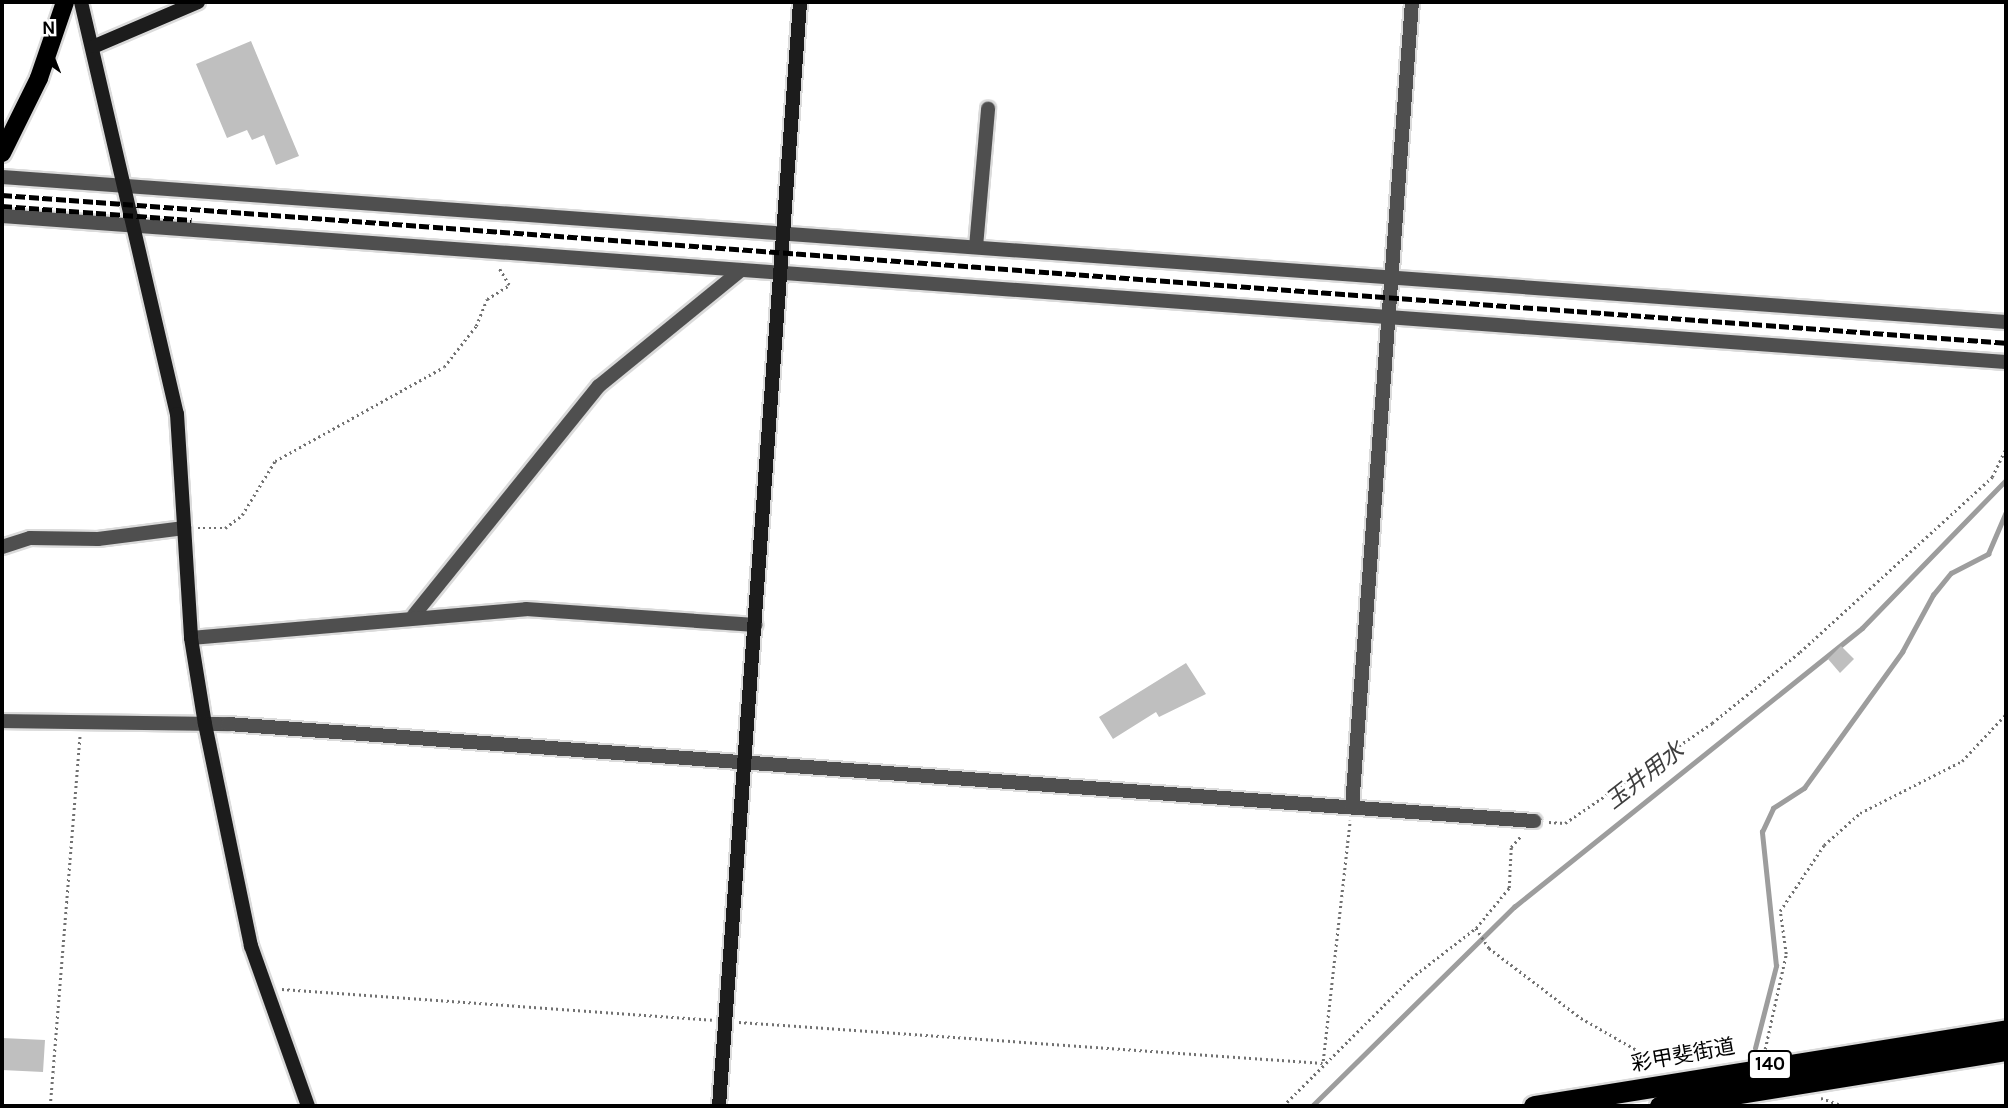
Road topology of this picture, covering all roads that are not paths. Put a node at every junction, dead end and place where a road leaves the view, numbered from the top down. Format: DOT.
graph roads {
  1 [pos="65,2"];
  2 [pos="81,2"];
  3 [pos="198,2"];
  4 [pos="800,2"];
  5 [pos="1412,2"];
  6 [pos="95,46"];
  7 [pos="988,109"];
  8 [pos="2,153"];
  9 [pos="2,177"];
  10 [pos="122,183"];
  11 [pos="2,216"];
  12 [pos="132,227"];
  13 [pos="782,233"];
  14 [pos="975,247"];
  15 [pos="741,270"];
  16 [pos="777,272"];
  17 [pos="1391,276"];
  18 [pos="1387,320"];
  19 [pos="2006,322"];
  20 [pos="2006,362"];
  21 [pos="184,528"];
  22 [pos="2,547"];
  23 [pos="414,615"];
  24 [pos="755,625"];
  25 [pos="191,638"];
  26 [pos="2,721"];
  27 [pos="205,724"];
  28 [pos="744,763"];
  29 [pos="1352,807"];
  30 [pos="1534,821"];
  31 [pos="2006,1030"];
  32 [pos="2006,1050"];
  33 [pos="308,1106"];
  34 [pos="719,1106"];
  35 [pos="1534,1106"];
  36 [pos="1660,1106"];
  1 -- 8 [label="main road"];
  2 -- 6 [label="street"];
  3 -- 6 [label="street"];
  4 -- 13 [label="street"];
  5 -- 17 [label="street"];
  6 -- 10 [label="street"];
  7 -- 14 [label="street"];
  9 -- 10 [label="street"];
  10 -- 12 [label="street"];
  10 -- 13 [label="street"];
  11 -- 12 [label="street"];
  12 -- 15 [label="street"];
  12 -- 21 [label="street"];
  13 -- 14 [label="street"];
  13 -- 16 [label="street"];
  14 -- 17 [label="street"];
  15 -- 16 [label="street"];
  15 -- 23 [label="street"];
  16 -- 18 [label="street"];
  16 -- 24 [label="street"];
  17 -- 18 [label="street"];
  17 -- 19 [label="street"];
  18 -- 20 [label="street"];
  18 -- 29 [label="street"];
  21 -- 22 [label="street"];
  21 -- 25 [label="street"];
  23 -- 24 [label="street"];
  23 -- 25 [label="street"];
  24 -- 28 [label="street"];
  25 -- 27 [label="street"];
  26 -- 27 [label="street"];
  27 -- 28 [label="street"];
  27 -- 33 [label="street"];
  28 -- 29 [label="street"];
  28 -- 34 [label="street"];
  29 -- 30 [label="street"];
  31 -- 35 [label="highway, 彩甲斐街道 / 140"];
  32 -- 36 [label="highway, 140"];
}
